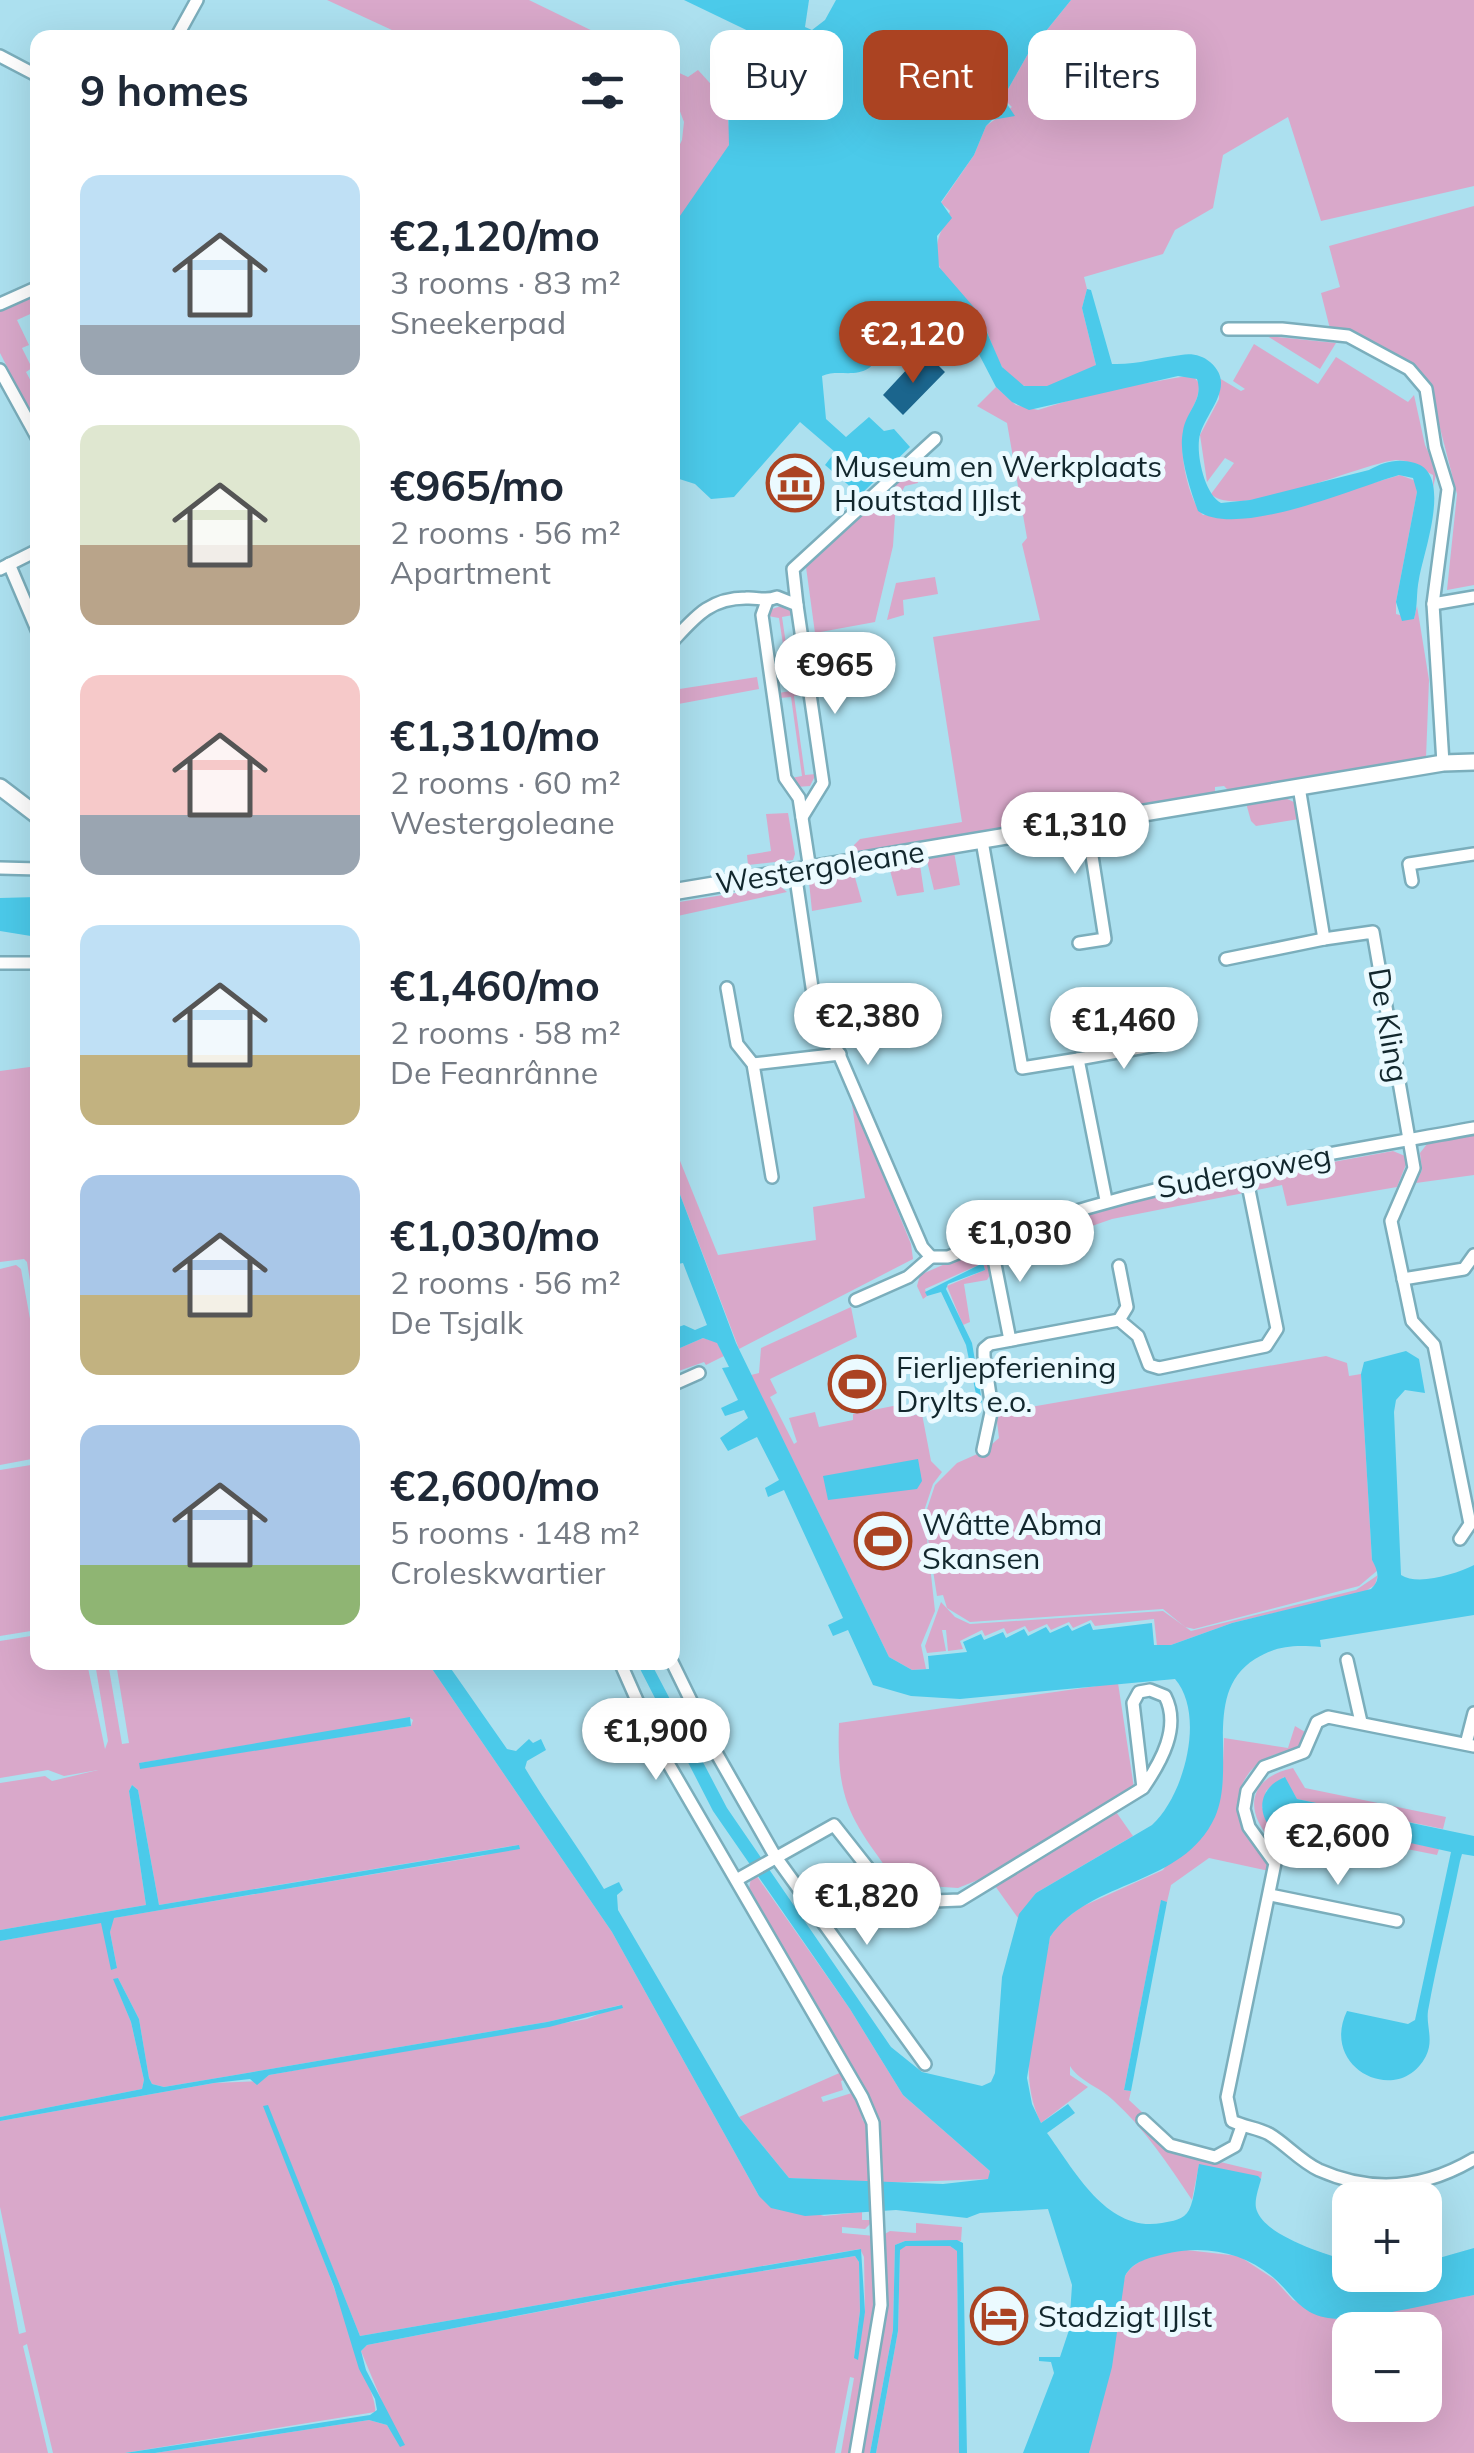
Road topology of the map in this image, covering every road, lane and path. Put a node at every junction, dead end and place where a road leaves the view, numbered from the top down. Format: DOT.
graph roads {
  1 [pos="196,0"];
  2 [pos="180,30"];
  3 [pos="0,56"];
  4 [pos="30,72"];
  5 [pos="30,291"];
  6 [pos="0,304"];
  7 [pos="1228,329"];
  8 [pos="0,370"];
  9 [pos="30,424"];
  10 [pos="935,439"];
  11 [pos="30,554"];
  12 [pos="4,566"];
  13 [pos="1474,597"];
  14 [pos="767,601"];
  15 [pos="796,604"];
  16 [pos="1433,604"];
  17 [pos="30,616"];
  18 [pos="680,633"];
  19 [pos="1474,762"];
  20 [pos="1443,764"];
  21 [pos="0,787"];
  22 [pos="1300,787"];
  23 [pos="30,810"];
  24 [pos="802,816"];
  25 [pos="1087,824"];
  26 [pos="982,841"];
  27 [pos="1474,854"];
  28 [pos="0,868"];
  29 [pos="30,870"];
  30 [pos="802,871"];
  31 [pos="1412,881"];
  32 [pos="680,891"];
  33 [pos="1324,939"];
  34 [pos="1079,943"];
  35 [pos="1226,959"];
  36 [pos="0,962"];
  37 [pos="30,963"];
  38 [pos="727,988"];
  39 [pos="1162,1044"];
  40 [pos="840,1054"];
  41 [pos="1078,1060"];
  42 [pos="753,1064"];
  43 [pos="1474,1128"];
  44 [pos="1410,1140"];
  45 [pos="1246,1170"];
  46 [pos="772,1177"];
  47 [pos="1106,1200"];
  48 [pos="990,1239"];
  49 [pos="1474,1255"];
  50 [pos="931,1258"];
  51 [pos="1119,1266"];
  52 [pos="1403,1279"];
  53 [pos="856,1300"];
  54 [pos="1119,1320"];
  55 [pos="1010,1340"];
  56 [pos="698,1374"];
  57 [pos="680,1382"];
  58 [pos="983,1450"];
  59 [pos="1469,1487"];
  60 [pos="1460,1539"];
  61 [pos="1348,1660"];
  62 [pos="624,1670"];
  63 [pos="676,1670"];
  64 [pos="1474,1712"];
  65 [pos="1361,1722"];
  66 [pos="1470,1745"];
  67 [pos="1143,1788"];
  68 [pos="770,1860"];
  69 [pos="738,1878"];
  70 [pos="1270,1896"];
  71 [pos="1397,1921"];
  72 [pos="925,2064"];
  73 [pos="1144,2120"];
  74 [pos="1242,2126"];
  75 [pos="1474,2158"];
  76 [pos="856,2453"];
  1 -- 2 [label="street"];
  3 -- 4 [label="street"];
  5 -- 6 [label="street"];
  7 -- 16 [label="street"];
  8 -- 9 [label="street"];
  10 -- 15 [label="street"];
  11 -- 12 [label="street"];
  12 -- 17 [label="street"];
  13 -- 16 [label="street"];
  14 -- 15 [label="street"];
  14 -- 18 [label="street"];
  14 -- 24 [label="street"];
  15 -- 24 [label="street"];
  16 -- 20 [label="street"];
  19 -- 20 [label="street, Westergoleane"];
  20 -- 22 [label="street, Westergoleane"];
  21 -- 23 [label="street"];
  22 -- 25 [label="street, Westergoleane"];
  22 -- 33 [label="street"];
  24 -- 30 [label="street"];
  25 -- 26 [label="street, Westergoleane"];
  25 -- 34 [label="street"];
  26 -- 30 [label="street, Westergoleane"];
  26 -- 41 [label="street"];
  27 -- 31 [label="street"];
  28 -- 29 [label="street"];
  30 -- 32 [label="street, Westergoleane"];
  30 -- 40 [label="street"];
  33 -- 35 [label="street"];
  33 -- 44 [label="street, De Kling"];
  36 -- 37 [label="street"];
  38 -- 42 [label="street"];
  39 -- 41 [label="street"];
  40 -- 42 [label="street"];
  40 -- 50 [label="street"];
  41 -- 47 [label="street"];
  42 -- 46 [label="street"];
  43 -- 44 [label="street, Sudergoweg"];
  44 -- 45 [label="street, Sudergoweg"];
  44 -- 52 [label="street"];
  45 -- 47 [label="street, Sudergoweg"];
  45 -- 54 [label="street"];
  47 -- 48 [label="street, Sudergoweg"];
  48 -- 50 [label="street, Sudergoweg"];
  48 -- 55 [label="street"];
  49 -- 52 [label="street"];
  50 -- 53 [label="street, Sudergoweg"];
  51 -- 54 [label="street"];
  52 -- 59 [label="street"];
  54 -- 55 [label="street"];
  55 -- 58 [label="street"];
  56 -- 57 [label="street"];
  59 -- 60 [label="street"];
  61 -- 65 [label="street"];
  62 -- 69 [label="street"];
  63 -- 68 [label="street"];
  64 -- 66 [label="street"];
  65 -- 66 [label="street"];
  65 -- 70 [label="street"];
  67 -- 67 [label="street"];
  67 -- 68 [label="street"];
  68 -- 69 [label="street"];
  68 -- 72 [label="street"];
  69 -- 76 [label="street"];
  70 -- 71 [label="street"];
  70 -- 74 [label="street"];
  73 -- 74 [label="street"];
  74 -- 75 [label="street"];
}
